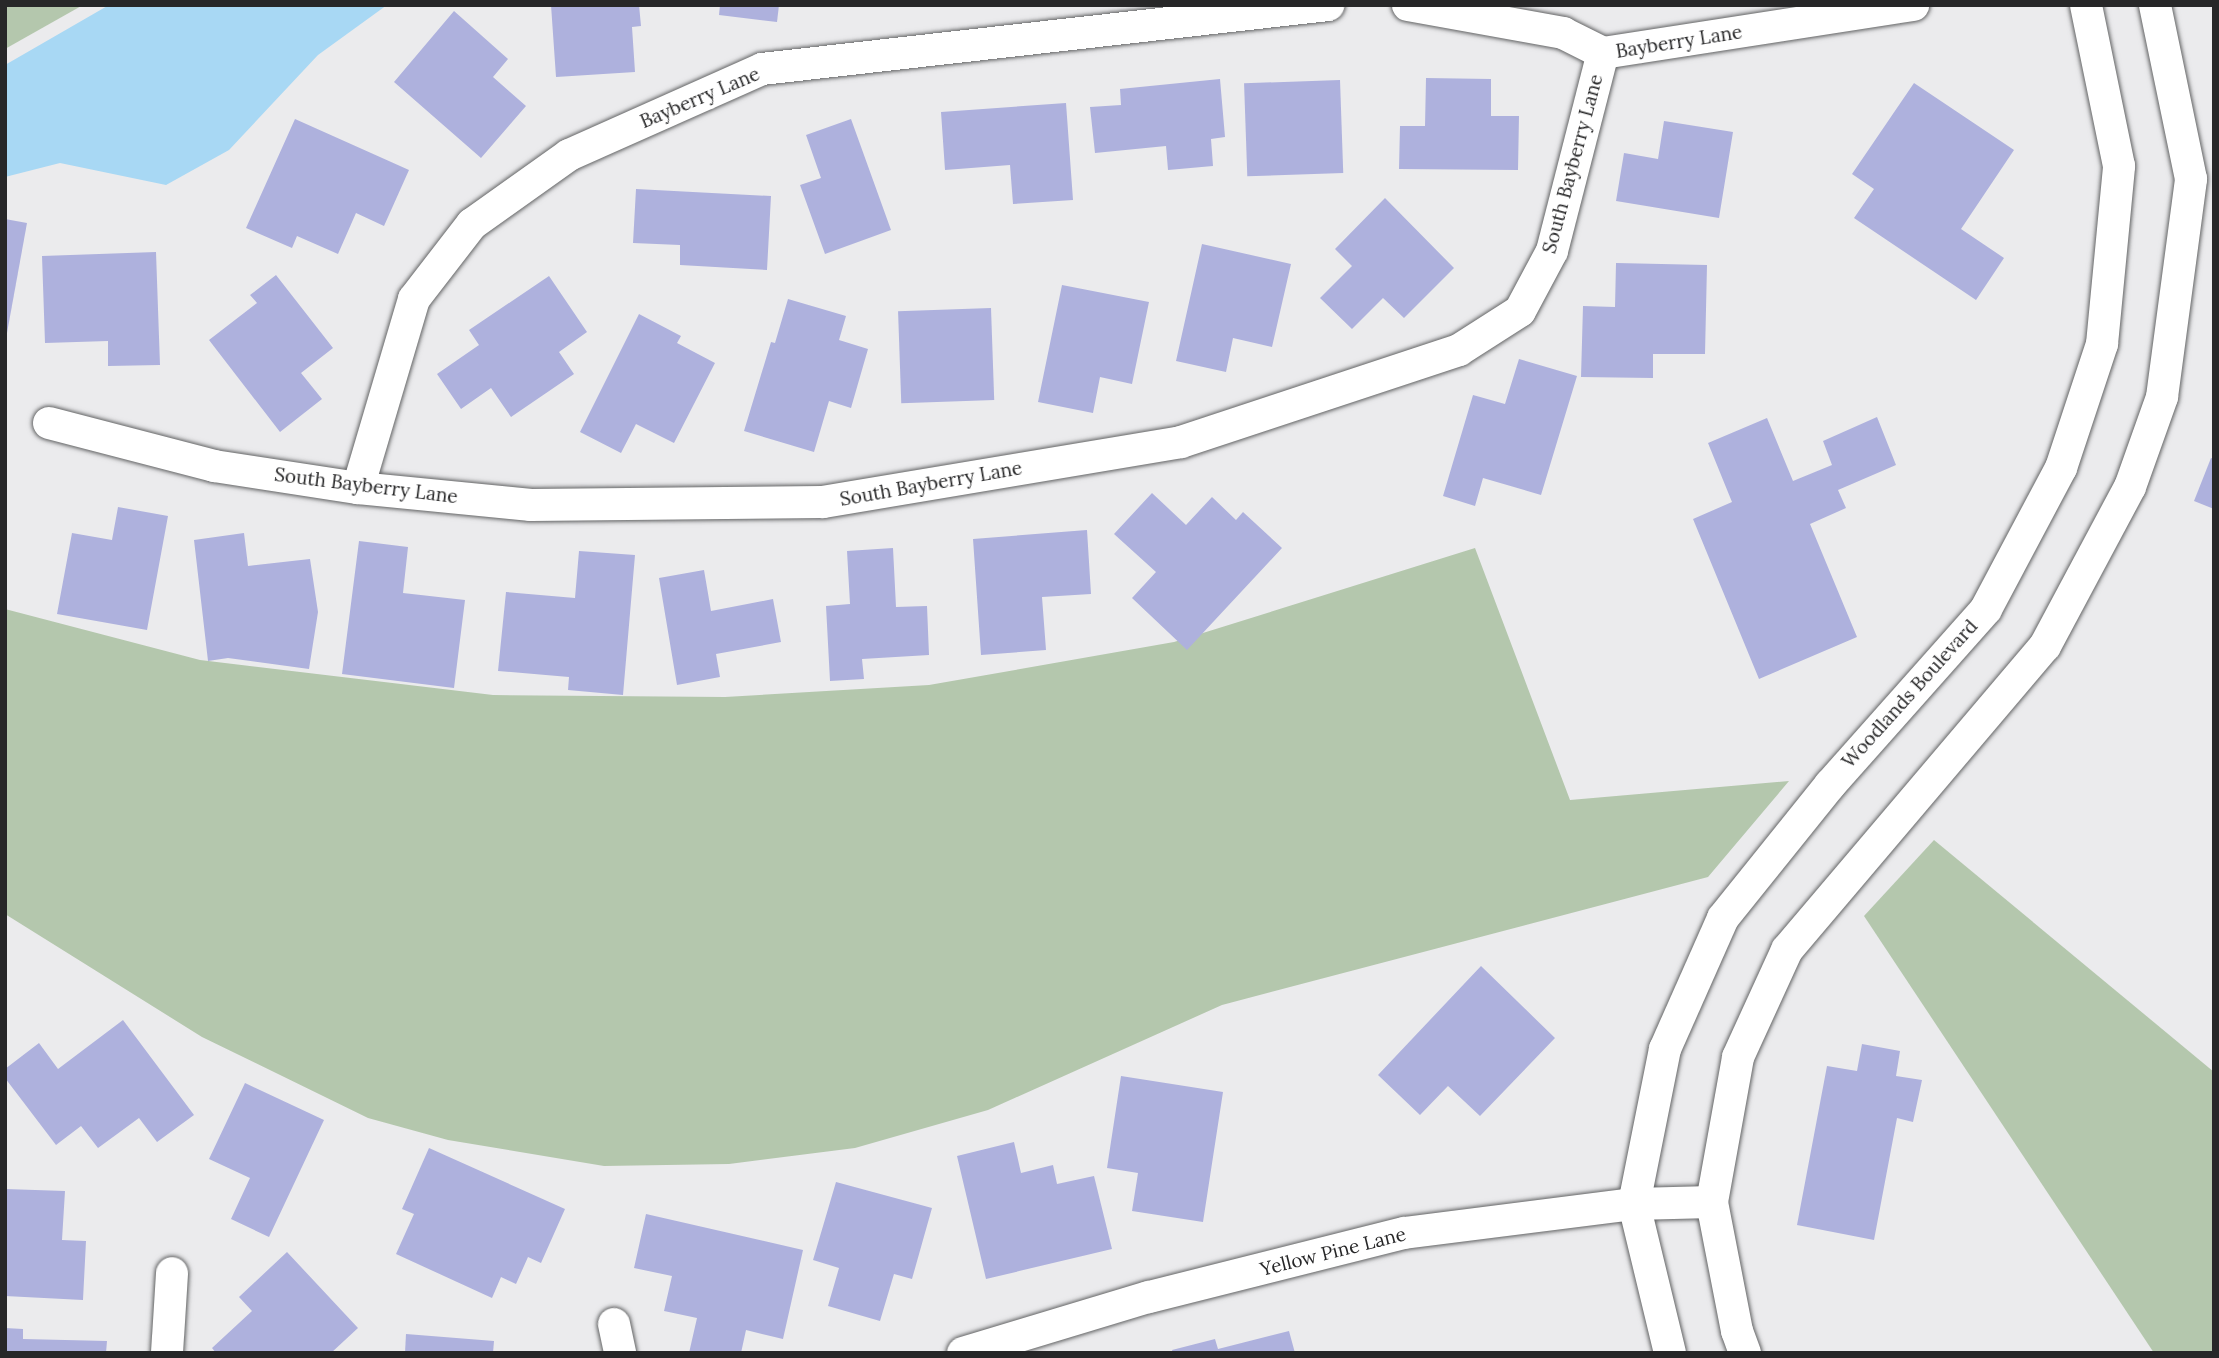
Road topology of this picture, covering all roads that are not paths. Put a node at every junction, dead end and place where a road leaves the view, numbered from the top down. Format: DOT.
graph roads {
  1 [pos="1328,5"];
  2 [pos="1408,5"];
  3 [pos="1913,5"];
  4 [pos="2086,5"];
  5 [pos="2155,5"];
  6 [pos="1603,53"];
  7 [pos="49,423"];
  8 [pos="358,488"];
  9 [pos="1712,1202"];
  10 [pos="1634,1204"];
  11 [pos="172,1273"];
  12 [pos="167,1353"];
  13 [pos="963,1353"];
  14 [pos="1670,1353"];
  15 [pos="1745,1353"];
  1 -- 8 [label="street, Bayberry Lane"];
  2 -- 6 [label="street, Bayberry Lane"];
  3 -- 6 [label="street, Bayberry Lane"];
  4 -- 10 [label="street, Woodlands Boulevard"];
  5 -- 9 [label="street"];
  6 -- 8 [label="street, South Bayberry Lane"];
  7 -- 8 [label="street, South Bayberry Lane"];
  9 -- 10 [label="street, Yellow Pine Lane"];
  9 -- 15 [label="street"];
  10 -- 13 [label="street, Yellow Pine Lane"];
  10 -- 14 [label="street, Woodlands Boulevard"];
  11 -- 12 [label="street"];
}
